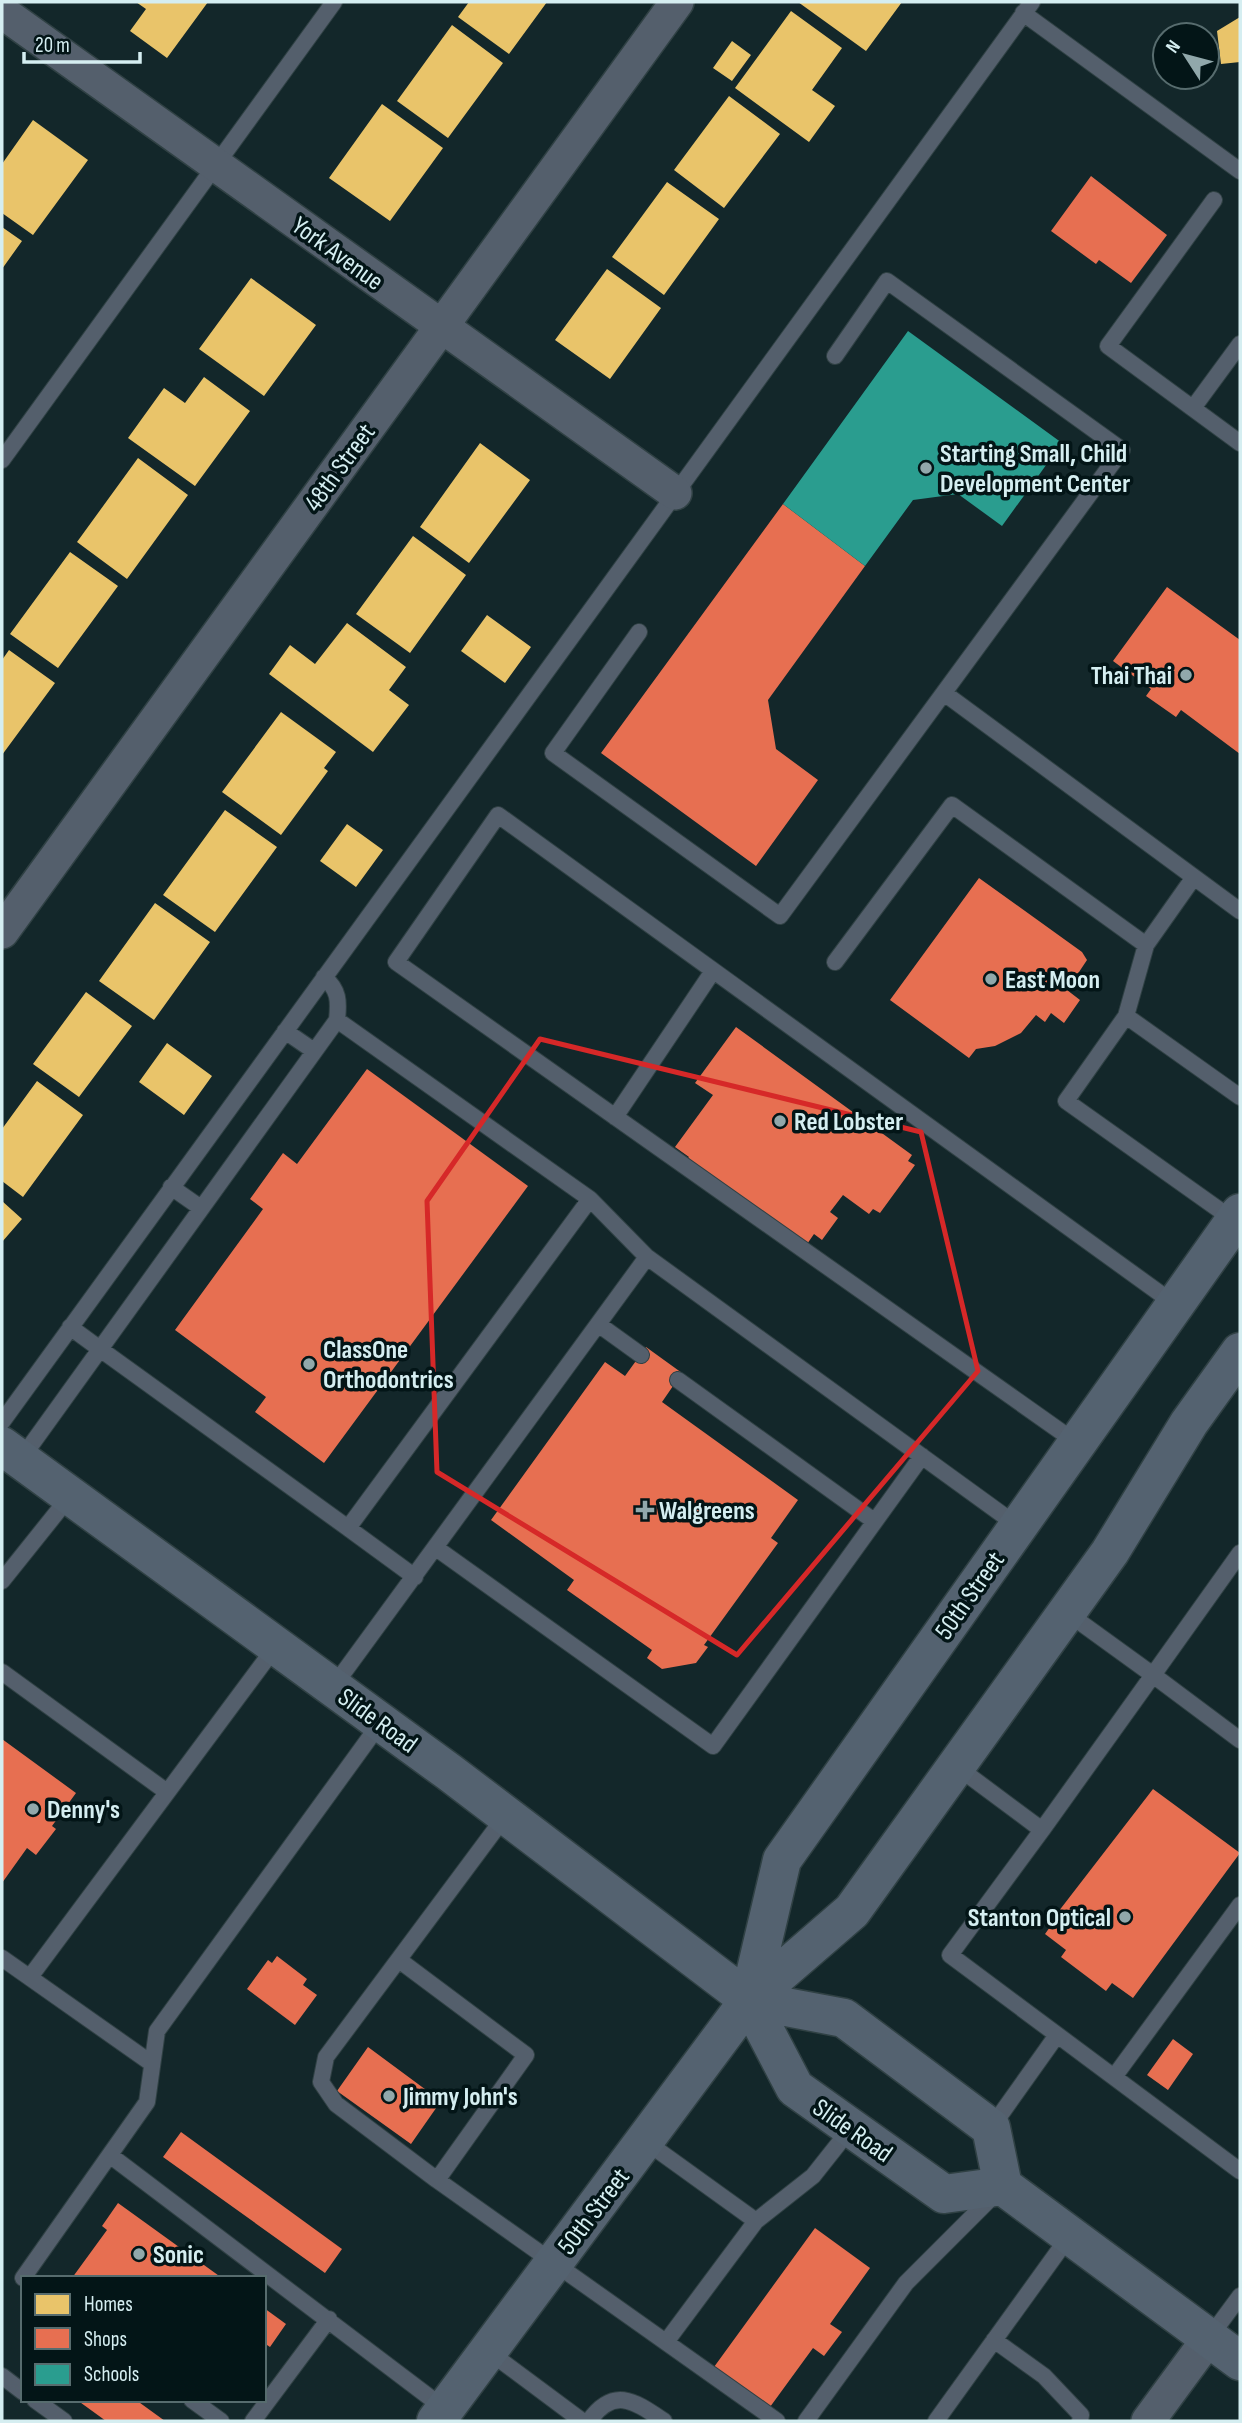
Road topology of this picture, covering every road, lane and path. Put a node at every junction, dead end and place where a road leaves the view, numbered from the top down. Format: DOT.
graph roads {
  1 [pos="334,2"];
  2 [pos="677,2"];
  3 [pos="1028,8"];
  4 [pos="2,12"];
  5 [pos="216,165"];
  6 [pos="1240,171"];
  7 [pos="1214,200"];
  8 [pos="441,327"];
  9 [pos="1240,344"];
  10 [pos="835,356"];
  11 [pos="1193,408"];
  12 [pos="1240,443"];
  13 [pos="2,460"];
  14 [pos="675,494"];
  15 [pos="639,632"];
  16 [pos="944,693"];
  17 [pos="1194,877"];
  18 [pos="1240,911"];
  19 [pos="2,932"];
  20 [pos="1146,945"];
  21 [pos="835,962"];
  22 [pos="713,971"];
  23 [pos="324,976"];
  24 [pos="1126,1016"];
  25 [pos="337,1020"];
  26 [pos="285,1031"];
  27 [pos="314,1051"];
  28 [pos="1240,1097"];
  29 [pos="615,1117"];
  30 [pos="171,1187"];
  31 [pos="590,1199"];
  32 [pos="201,1208"];
  33 [pos="1238,1217"];
  34 [pos="647,1257"];
  35 [pos="1176,1305"];
  36 [pos="598,1324"];
  37 [pos="70,1327"];
  38 [pos="100,1349"];
  39 [pos="1240,1352"];
  40 [pos="641,1354"];
  41 [pos="678,1380"];
  42 [pos="2,1422"];
  43 [pos="1077,1443"];
  44 [pos="12,1452"];
  45 [pos="922,1457"];
  46 [pos="70,1496"];
  47 [pos="874,1521"];
  48 [pos="1017,1526"];
  49 [pos="348,1528"];
  50 [pos="436,1548"];
  51 [pos="1240,1553"];
  52 [pos="415,1577"];
  53 [pos="2,1581"];
  54 [pos="1066,1612"];
  55 [pos="276,1646"];
  56 [pos="2,1672"];
  57 [pos="1153,1675"];
  58 [pos="333,1688"];
  59 [pos="381,1722"];
  60 [pos="1240,1740"];
  61 [pos="956,1766"];
  62 [pos="167,1792"];
  63 [pos="506,1815"];
  64 [pos="1042,1830"];
  65 [pos="1240,1905"];
  66 [pos="2,1958"];
  67 [pos="399,1960"];
  68 [pos="30,1977"];
  69 [pos="749,2000"];
  70 [pos="1057,2035"];
  71 [pos="152,2063"];
  72 [pos="1114,2077"];
  73 [pos="850,2128"];
  74 [pos="990,2128"];
  75 [pos="645,2141"];
  76 [pos="111,2156"];
  77 [pos="1240,2171"];
  78 [pos="437,2180"];
  79 [pos="1003,2186"];
  80 [pos="756,2221"];
  81 [pos="1070,2235"];
  82 [pos="553,2263"];
  83 [pos="24,2276"];
  84 [pos="1240,2296"];
  85 [pos="330,2319"];
  86 [pos="1209,2338"];
  87 [pos="994,2340"];
  88 [pos="666,2342"];
  89 [pos="488,2351"];
  90 [pos="1240,2361"];
  91 [pos="2,2376"];
  92 [pos="21,2390"];
  93 [pos="38,2402"];
  94 [pos="195,2402"];
  95 [pos="441,2415"];
  96 [pos="64,2421"];
  97 [pos="221,2421"];
  98 [pos="253,2421"];
  99 [pos="582,2421"];
  100 [pos="589,2421"];
  101 [pos="664,2421"];
  102 [pos="777,2421"];
  103 [pos="806,2421"];
  104 [pos="936,2421"];
  105 [pos="1080,2421"];
  106 [pos="1148,2421"];
  1 -- 5 [label="lane"];
  2 -- 8 [label="street, 48th Street"];
  3 -- 6 [label="lane"];
  3 -- 14 [label="lane"];
  4 -- 5 [label="street, York Avenue"];
  5 -- 8 [label="street, York Avenue"];
  5 -- 13 [label="lane"];
  7 -- 11 [label="lane"];
  8 -- 14 [label="street, York Avenue"];
  8 -- 19 [label="street, 48th Street"];
  9 -- 11 [label="lane"];
  10 -- 16 [label="lane"];
  11 -- 12 [label="lane"];
  14 -- 23 [label="lane"];
  15 -- 16 [label="lane"];
  16 -- 17 [label="lane"];
  17 -- 18 [label="lane"];
  17 -- 20 [label="lane"];
  20 -- 21 [label="lane"];
  20 -- 24 [label="lane"];
  22 -- 29 [label="lane"];
  22 -- 29 [label="lane"];
  22 -- 35 [label="lane"];
  23 -- 25 [label="lane"];
  23 -- 26 [label="lane"];
  24 -- 28 [label="lane"];
  24 -- 33 [label="lane"];
  25 -- 27 [label="lane"];
  25 -- 31 [label="lane"];
  26 -- 27 [label="lane"];
  26 -- 30 [label="lane"];
  27 -- 32 [label="lane"];
  29 -- 43 [label="lane"];
  30 -- 32 [label="lane"];
  30 -- 37 [label="lane"];
  31 -- 34 [label="lane"];
  31 -- 49 [label="lane"];
  32 -- 38 [label="lane"];
  33 -- 35 [label="main road, 50th Street"];
  34 -- 36 [label="lane"];
  34 -- 45 [label="lane"];
  35 -- 43 [label="main road, 50th Street"];
  36 -- 40 [label="lane"];
  36 -- 50 [label="lane"];
  37 -- 38 [label="lane"];
  37 -- 42 [label="lane"];
  38 -- 44 [label="lane"];
  38 -- 49 [label="lane"];
  39 -- 54 [label="main road, 50th Street"];
  41 -- 47 [label="lane"];
  43 -- 48 [label="main road, 50th Street"];
  44 -- 46 [label="main road, Slide Road"];
  45 -- 47 [label="lane"];
  45 -- 48 [label="lane"];
  46 -- 53 [label="lane"];
  46 -- 55 [label="main road, Slide Road"];
  47 -- 50 [label="lane"];
  48 -- 69 [label="main road, 50th Street"];
  49 -- 52 [label="lane"];
  50 -- 52 [label="lane"];
  51 -- 57 [label="lane"];
  52 -- 58 [label="lane"];
  54 -- 57 [label="lane"];
  54 -- 61 [label="main road, 50th Street"];
  55 -- 58 [label="main road, Slide Road"];
  55 -- 62 [label="lane"];
  56 -- 62 [label="lane"];
  57 -- 60 [label="lane"];
  57 -- 64 [label="lane"];
  58 -- 59 [label="main road, Slide Road"];
  59 -- 63 [label="main road, Slide Road"];
  59 -- 71 [label="lane"];
  61 -- 64 [label="lane"];
  61 -- 69 [label="main road, 50th Street"];
  62 -- 68 [label="lane"];
  63 -- 67 [label="lane"];
  63 -- 69 [label="main road, Slide Road"];
  64 -- 70 [label="lane"];
  65 -- 72 [label="lane"];
  66 -- 68 [label="lane"];
  67 -- 78 [label="lane"];
  67 -- 78 [label="lane"];
  68 -- 71 [label="lane"];
  69 -- 73 [label="main road, Slide Road"];
  69 -- 74 [label="main road, Slide Road"];
  69 -- 75 [label="main road, 50th Street"];
  70 -- 72 [label="lane"];
  70 -- 74 [label="lane"];
  71 -- 76 [label="lane"];
  72 -- 77 [label="lane"];
  73 -- 79 [label="main road, Slide Road"];
  73 -- 80 [label="lane"];
  74 -- 79 [label="main road"];
  75 -- 80 [label="lane"];
  75 -- 82 [label="main road, 50th Street"];
  76 -- 83 [label="lane"];
  76 -- 85 [label="lane"];
  78 -- 82 [label="lane"];
  79 -- 81 [label="main road"];
  79 -- 103 [label="lane"];
  80 -- 88 [label="lane"];
  81 -- 86 [label="main road"];
  81 -- 87 [label="lane"];
  82 -- 88 [label="lane"];
  82 -- 89 [label="main road, 50th Street"];
  84 -- 86 [label="lane"];
  85 -- 95 [label="lane"];
  85 -- 98 [label="lane"];
  86 -- 90 [label="main road"];
  86 -- 106 [label="street"];
  87 -- 104 [label="lane"];
  87 -- 105 [label="lane"];
  88 -- 102 [label="lane"];
  89 -- 95 [label="main road, 50th Street"];
  89 -- 99 [label="lane"];
  91 -- 92 [label="lane"];
  93 -- 96 [label="lane"];
  94 -- 97 [label="lane"];
  100 -- 101 [label="lane"];
}
